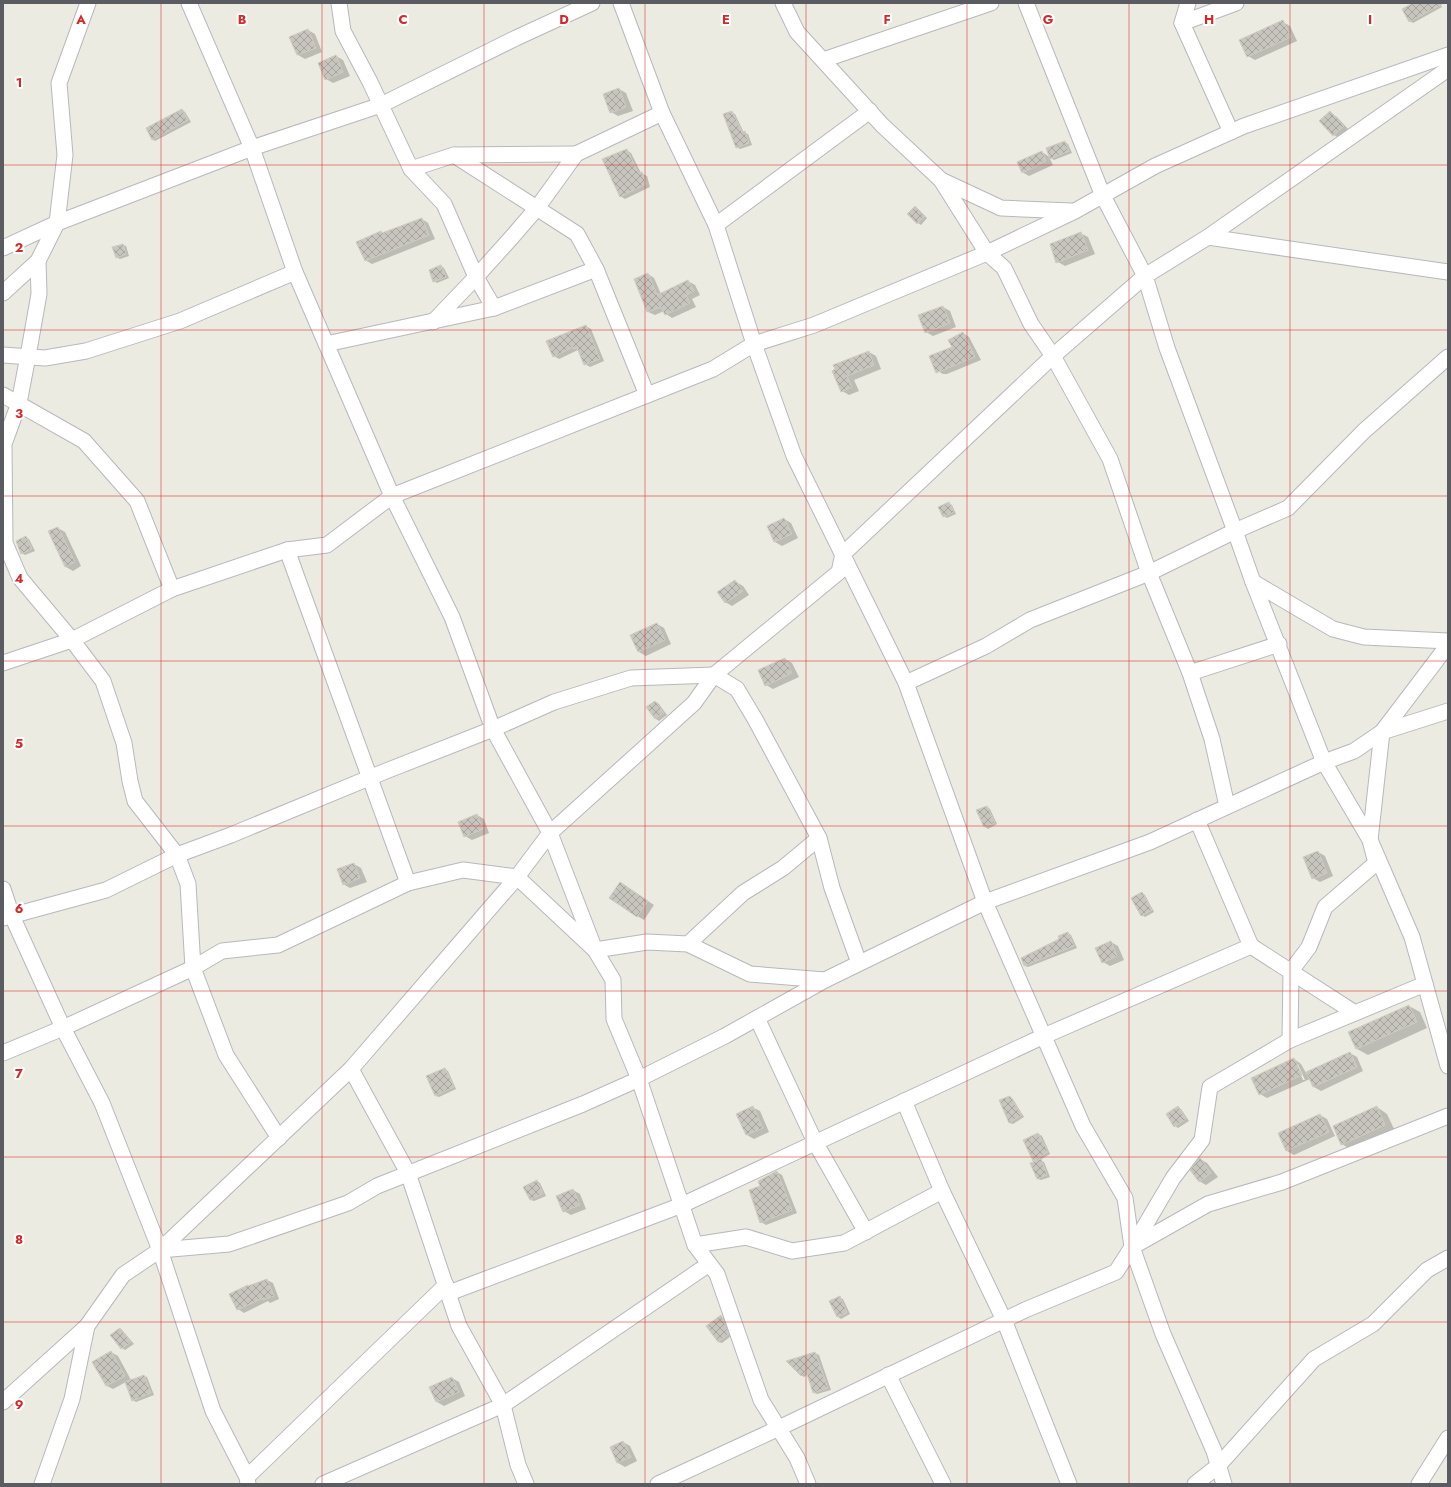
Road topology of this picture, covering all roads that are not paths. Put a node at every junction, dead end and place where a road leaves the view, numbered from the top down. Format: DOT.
graph roads {
  1 [pos="88,3"];
  2 [pos="189,3"];
  3 [pos="339,3"];
  4 [pos="592,3"];
  5 [pos="621,3"];
  6 [pos="783,3"];
  7 [pos="991,3"];
  8 [pos="1026,3"];
  9 [pos="1188,3"];
  10 [pos="1236,3"];
  11 [pos="1182,23"];
  12 [pos="1448,55"];
  13 [pos="823,60"];
  14 [pos="1448,69"];
  15 [pos="381,105"];
  16 [pos="870,111"];
  17 [pos="662,113"];
  18 [pos="1231,132"];
  19 [pos="252,148"];
  20 [pos="576,154"];
  21 [pos="454,155"];
  22 [pos="411,169"];
  23 [pos="941,180"];
  24 [pos="1103,196"];
  25 [pos="537,208"];
  26 [pos="1075,211"];
  27 [pos="57,223"];
  28 [pos="716,225"];
  29 [pos="1208,237"];
  30 [pos="3,248"];
  31 [pos="987,253"];
  32 [pos="38,261"];
  33 [pos="596,269"];
  34 [pos="295,272"];
  35 [pos="1448,272"];
  36 [pos="1145,276"];
  37 [pos="476,278"];
  38 [pos="3,292"];
  39 [pos="494,308"];
  40 [pos="433,322"];
  41 [pos="326,344"];
  42 [pos="754,344"];
  43 [pos="3,355"];
  44 [pos="28,356"];
  45 [pos="1053,356"];
  46 [pos="1448,357"];
  47 [pos="3,395"];
  48 [pos="647,395"];
  49 [pos="19,403"];
  50 [pos="392,496"];
  51 [pos="1235,530"];
  52 [pos="287,550"];
  53 [pos="843,554"];
  54 [pos="1149,573"];
  55 [pos="1253,582"];
  56 [pos="172,589"];
  57 [pos="72,640"];
  58 [pos="1448,641"];
  59 [pos="1279,644"];
  60 [pos="1448,645"];
  61 [pos="3,663"];
  62 [pos="1190,673"];
  63 [pos="714,676"];
  64 [pos="906,683"];
  65 [pos="1448,711"];
  66 [pos="494,729"];
  67 [pos="1382,732"];
  68 [pos="1324,762"];
  69 [pos="369,777"];
  70 [pos="1227,806"];
  71 [pos="1197,820"];
  72 [pos="550,833"];
  73 [pos="819,838"];
  74 [pos="1370,840"];
  75 [pos="177,855"];
  76 [pos="517,877"];
  77 [pos="408,883"];
  78 [pos="3,888"];
  79 [pos="986,902"];
  80 [pos="8,917"];
  81 [pos="688,944"];
  82 [pos="1251,946"];
  83 [pos="596,950"];
  84 [pos="859,963"];
  85 [pos="193,968"];
  86 [pos="1290,971"];
  87 [pos="825,980"];
  88 [pos="1425,984"];
  89 [pos="1355,1013"];
  90 [pos="757,1018"];
  91 [pos="63,1028"];
  92 [pos="1044,1036"];
  93 [pos="1290,1040"];
  94 [pos="3,1052"];
  95 [pos="1448,1066"];
  96 [pos="350,1069"];
  97 [pos="639,1079"];
  98 [pos="904,1101"];
  99 [pos="1448,1116"];
  100 [pos="278,1138"];
  101 [pos="816,1142"];
  102 [pos="408,1173"];
  103 [pos="942,1191"];
  104 [pos="682,1205"];
  105 [pos="866,1232"];
  106 [pos="695,1245"];
  107 [pos="1132,1247"];
  108 [pos="160,1250"];
  109 [pos="1448,1258"];
  110 [pos="709,1264"];
  111 [pos="447,1289"];
  112 [pos="1004,1320"];
  113 [pos="87,1326"];
  114 [pos="888,1375"];
  115 [pos="3,1402"];
  116 [pos="503,1405"];
  117 [pos="779,1428"];
  118 [pos="1448,1438"];
  119 [pos="1218,1466"];
  120 [pos="248,1480"];
  121 [pos="42,1484"];
  122 [pos="323,1484"];
  123 [pos="526,1484"];
  124 [pos="658,1484"];
  125 [pos="808,1484"];
  126 [pos="943,1484"];
  127 [pos="1069,1484"];
  128 [pos="1195,1484"];
  129 [pos="1224,1484"];
  130 [pos="1419,1484"];
  1 -- 27 [label="street"];
  2 -- 19 [label="street"];
  3 -- 15 [label="street"];
  4 -- 15 [label="street"];
  5 -- 17 [label="street"];
  6 -- 13 [label="street"];
  7 -- 13 [label="street"];
  8 -- 24 [label="street"];
  9 -- 11 [label="street"];
  10 -- 11 [label="street"];
  11 -- 18 [label="street"];
  12 -- 18 [label="street"];
  13 -- 16 [label="street"];
  14 -- 29 [label="street"];
  15 -- 19 [label="street"];
  15 -- 22 [label="street"];
  16 -- 23 [label="street"];
  16 -- 28 [label="street"];
  17 -- 20 [label="street"];
  17 -- 28 [label="street"];
  18 -- 24 [label="street"];
  19 -- 27 [label="street"];
  19 -- 34 [label="street"];
  20 -- 21 [label="street"];
  20 -- 25 [label="street"];
  21 -- 22 [label="street"];
  21 -- 25 [label="street"];
  22 -- 37 [label="street"];
  23 -- 26 [label="street"];
  23 -- 31 [label="street"];
  24 -- 26 [label="street"];
  24 -- 36 [label="street"];
  25 -- 33 [label="street"];
  25 -- 37 [label="street"];
  26 -- 31 [label="street"];
  27 -- 30 [label="street"];
  27 -- 32 [label="street"];
  28 -- 42 [label="street"];
  29 -- 35 [label="street"];
  29 -- 36 [label="street"];
  31 -- 42 [label="street"];
  31 -- 45 [label="street"];
  32 -- 38 [label="street"];
  32 -- 44 [label="street"];
  33 -- 39 [label="street"];
  33 -- 48 [label="street"];
  34 -- 41 [label="street"];
  34 -- 44 [label="street"];
  36 -- 45 [label="street"];
  36 -- 51 [label="street"];
  37 -- 39 [label="street"];
  37 -- 40 [label="street"];
  39 -- 40 [label="street"];
  40 -- 41 [label="street"];
  41 -- 50 [label="street"];
  42 -- 48 [label="street"];
  42 -- 53 [label="street"];
  43 -- 44 [label="street"];
  44 -- 49 [label="street"];
  45 -- 53 [label="street"];
  45 -- 54 [label="street"];
  46 -- 51 [label="street"];
  47 -- 49 [label="street"];
  48 -- 50 [label="street"];
  49 -- 56 [label="street"];
  49 -- 57 [label="street"];
  50 -- 52 [label="street"];
  50 -- 66 [label="street"];
  51 -- 54 [label="street"];
  51 -- 55 [label="street"];
  52 -- 56 [label="street"];
  52 -- 69 [label="street"];
  53 -- 63 [label="street"];
  53 -- 64 [label="street"];
  54 -- 62 [label="street"];
  54 -- 64 [label="street"];
  55 -- 58 [label="street"];
  55 -- 59 [label="street"];
  56 -- 57 [label="street"];
  57 -- 61 [label="street"];
  57 -- 75 [label="street"];
  59 -- 62 [label="street"];
  59 -- 68 [label="street"];
  60 -- 67 [label="street"];
  62 -- 70 [label="street"];
  63 -- 66 [label="street"];
  63 -- 72 [label="street"];
  63 -- 73 [label="street"];
  64 -- 79 [label="street"];
  65 -- 67 [label="street"];
  66 -- 69 [label="street"];
  66 -- 72 [label="street"];
  67 -- 68 [label="street"];
  67 -- 74 [label="street"];
  68 -- 70 [label="street"];
  68 -- 74 [label="street"];
  69 -- 75 [label="street"];
  69 -- 77 [label="street"];
  70 -- 71 [label="street"];
  71 -- 79 [label="street"];
  71 -- 82 [label="street"];
  72 -- 76 [label="street"];
  72 -- 83 [label="street"];
  73 -- 81 [label="street"];
  73 -- 84 [label="street"];
  74 -- 86 [label="street"];
  74 -- 88 [label="street"];
  75 -- 80 [label="street"];
  75 -- 85 [label="street"];
  76 -- 77 [label="street"];
  76 -- 83 [label="street"];
  76 -- 96 [label="street"];
  77 -- 85 [label="street"];
  78 -- 80 [label="street"];
  79 -- 84 [label="street"];
  79 -- 92 [label="street"];
  80 -- 91 [label="street"];
  81 -- 83 [label="street"];
  81 -- 87 [label="street"];
  82 -- 86 [label="street"];
  82 -- 92 [label="street"];
  83 -- 97 [label="street"];
  84 -- 87 [label="street"];
  85 -- 91 [label="street"];
  85 -- 100 [label="street"];
  86 -- 89 [label="street"];
  86 -- 93 [label="street"];
  87 -- 90 [label="street"];
  88 -- 89 [label="street"];
  88 -- 95 [label="street"];
  89 -- 93 [label="street"];
  90 -- 97 [label="street"];
  90 -- 101 [label="street"];
  91 -- 94 [label="street"];
  91 -- 108 [label="street"];
  92 -- 98 [label="street"];
  92 -- 107 [label="street"];
  93 -- 107 [label="street"];
  96 -- 100 [label="street"];
  96 -- 102 [label="street"];
  97 -- 102 [label="street"];
  97 -- 104 [label="street"];
  98 -- 101 [label="street"];
  98 -- 103 [label="street"];
  99 -- 107 [label="street"];
  100 -- 108 [label="street"];
  101 -- 104 [label="street"];
  101 -- 105 [label="street"];
  102 -- 108 [label="street"];
  102 -- 111 [label="street"];
  103 -- 105 [label="street"];
  103 -- 112 [label="street"];
  104 -- 106 [label="street"];
  104 -- 111 [label="street"];
  105 -- 106 [label="street"];
  106 -- 110 [label="street"];
  107 -- 112 [label="street"];
  107 -- 119 [label="street"];
  108 -- 113 [label="street"];
  108 -- 120 [label="street"];
  109 -- 119 [label="street"];
  110 -- 116 [label="street"];
  110 -- 117 [label="street"];
  111 -- 116 [label="street"];
  111 -- 120 [label="street"];
  112 -- 114 [label="street"];
  112 -- 127 [label="street"];
  113 -- 115 [label="street"];
  113 -- 121 [label="street"];
  114 -- 117 [label="street"];
  114 -- 126 [label="street"];
  116 -- 122 [label="street"];
  116 -- 123 [label="street"];
  117 -- 124 [label="street"];
  117 -- 125 [label="street"];
  118 -- 130 [label="street"];
  119 -- 128 [label="street"];
  119 -- 129 [label="street"];
}
